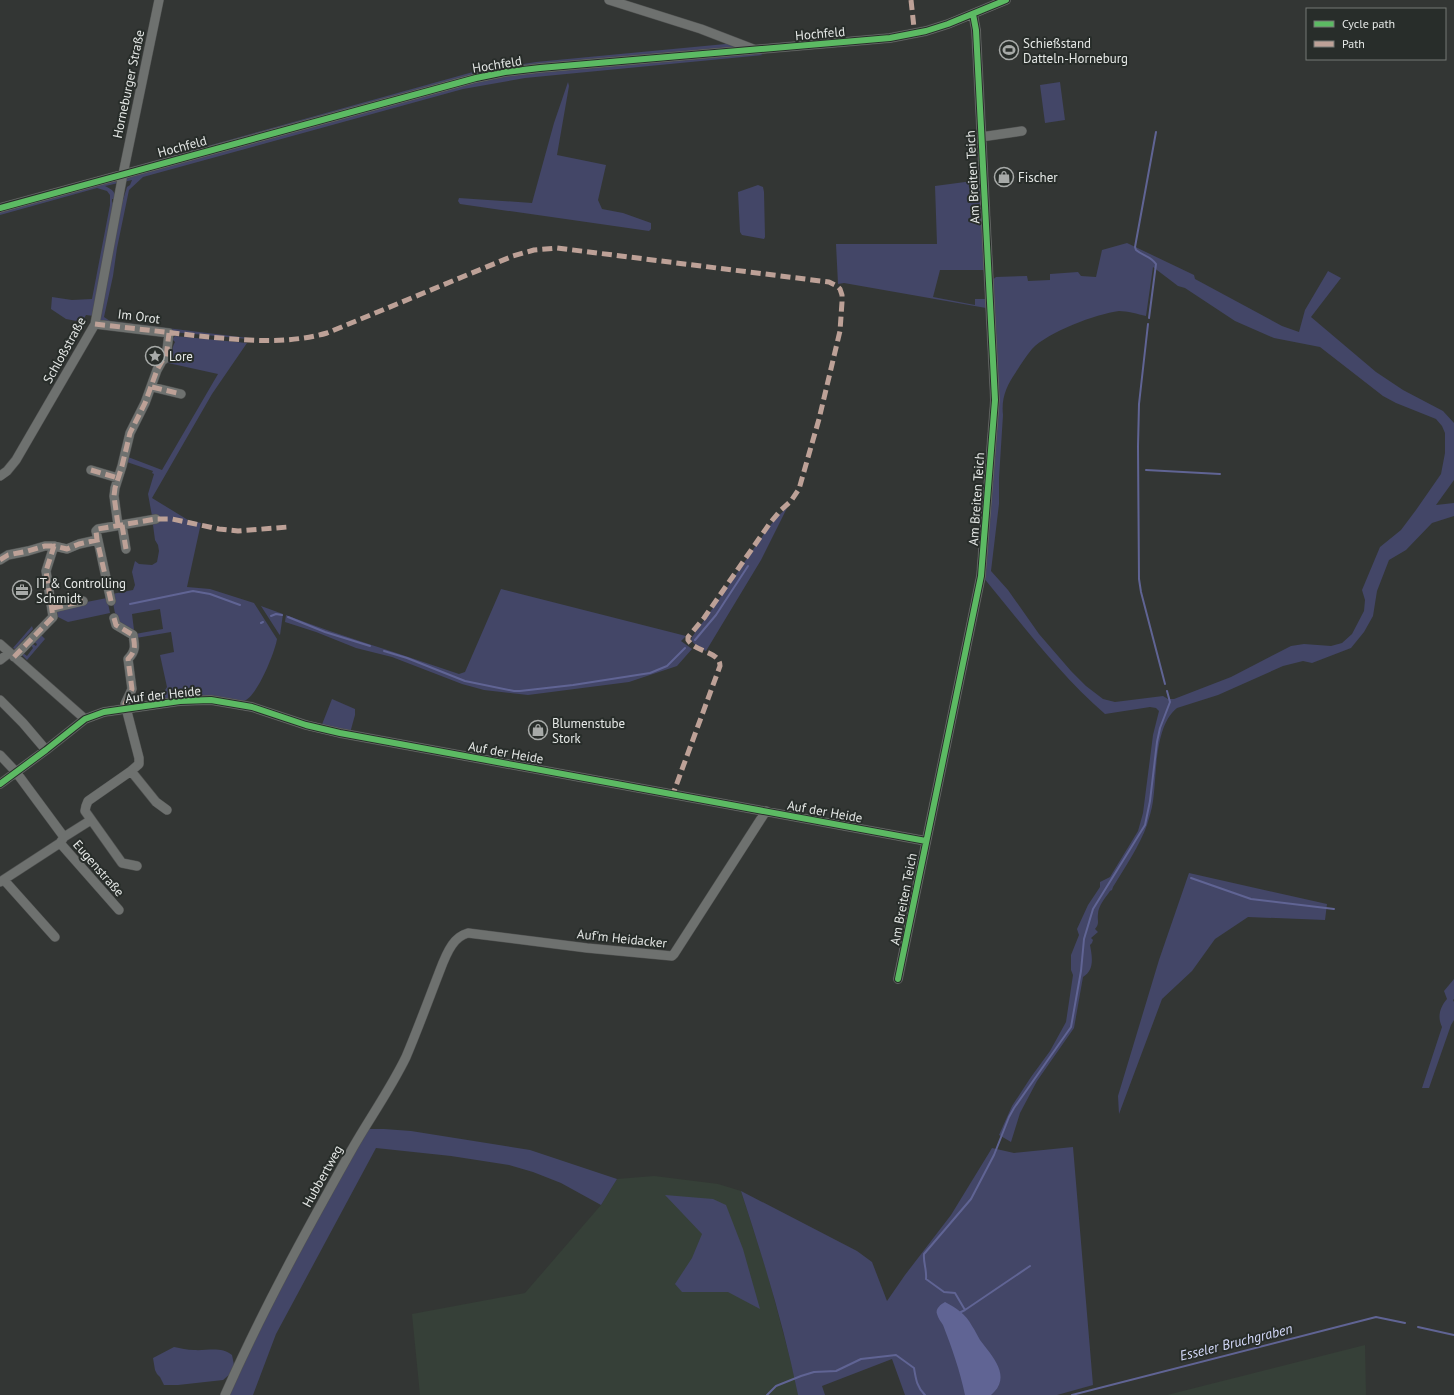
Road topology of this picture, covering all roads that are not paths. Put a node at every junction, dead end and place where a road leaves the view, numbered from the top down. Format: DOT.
graph roads {
  1 [pos="159,0"];
  2 [pos="609,0"];
  3 [pos="1006,0"];
  4 [pos="973,14"];
  5 [pos="756,50"];
  6 [pos="1022,131"];
  7 [pos="981,137"];
  8 [pos="123,174"];
  9 [pos="0,208"];
  10 [pos="95,324"];
  11 [pos="152,387"];
  12 [pos="181,394"];
  13 [pos="91,470"];
  14 [pos="0,476"];
  15 [pos="118,478"];
  16 [pos="156,519"];
  17 [pos="120,525"];
  18 [pos="97,540"];
  19 [pos="54,546"];
  20 [pos="126,549"];
  21 [pos="0,560"];
  22 [pos="83,601"];
  23 [pos="111,601"];
  24 [pos="53,608"];
  25 [pos="114,618"];
  26 [pos="0,644"];
  27 [pos="11,655"];
  28 [pos="0,660"];
  29 [pos="0,700"];
  30 [pos="126,709"];
  31 [pos="85,719"];
  32 [pos="46,750"];
  33 [pos="0,755"];
  34 [pos="131,771"];
  35 [pos="16,772"];
  36 [pos="0,784"];
  37 [pos="167,810"];
  38 [pos="766,811"];
  39 [pos="91,820"];
  40 [pos="62,840"];
  41 [pos="926,841"];
  42 [pos="137,866"];
  43 [pos="2,881"];
  44 [pos="119,910"];
  45 [pos="55,937"];
  46 [pos="441,969"];
  47 [pos="898,979"];
  48 [pos="225,1395"];
  1 -- 8 [label="street, Horneburger Straße"];
  2 -- 5 [label="street"];
  3 -- 4 [label="street, Hochfeld"];
  4 -- 5 [label="street, Hochfeld"];
  4 -- 7 [label="street, Am Breiten Teich"];
  5 -- 8 [label="street, Hochfeld"];
  6 -- 7 [label="street, Am Breiten Teich"];
  7 -- 41 [label="street, Am Breiten Teich"];
  8 -- 9 [label="street, Hochfeld"];
  8 -- 10 [label="street, Schloßstraße"];
  10 -- 11 [label="street, Im Orot"];
  10 -- 14 [label="street, Schloßstraße"];
  11 -- 12 [label="street"];
  11 -- 15 [label="street, Im Orot"];
  13 -- 15 [label="street"];
  15 -- 17 [label="street, Im Orot"];
  16 -- 17 [label="street"];
  17 -- 18 [label="street"];
  17 -- 20 [label="street, Im Orot"];
  18 -- 19 [label="street"];
  18 -- 23 [label="street"];
  19 -- 21 [label="street"];
  19 -- 24 [label="street"];
  22 -- 24 [label="street"];
  24 -- 27 [label="street"];
  25 -- 30 [label="street, Auf der Heide"];
  26 -- 27 [label="street"];
  27 -- 28 [label="street"];
  27 -- 31 [label="street"];
  29 -- 32 [label="street"];
  30 -- 31 [label="street, Auf der Heide"];
  30 -- 34 [label="street"];
  30 -- 38 [label="street, Auf der Heide"];
  31 -- 32 [label="street, Auf der Heide"];
  32 -- 35 [label="street, Auf der Heide"];
  33 -- 35 [label="street, Eugenstraße"];
  34 -- 37 [label="street"];
  34 -- 39 [label="street"];
  35 -- 36 [label="street, Auf der Heide"];
  35 -- 40 [label="street, Eugenstraße"];
  38 -- 41 [label="street, Auf der Heide"];
  38 -- 46 [label="street, Auf'm Heidacker"];
  39 -- 40 [label="street"];
  39 -- 42 [label="street"];
  40 -- 43 [label="street"];
  40 -- 44 [label="street, Eugenstraße"];
  41 -- 47 [label="street, Am Breiten Teich"];
  43 -- 45 [label="street"];
  46 -- 48 [label="street, Hubbertweg"];
}
